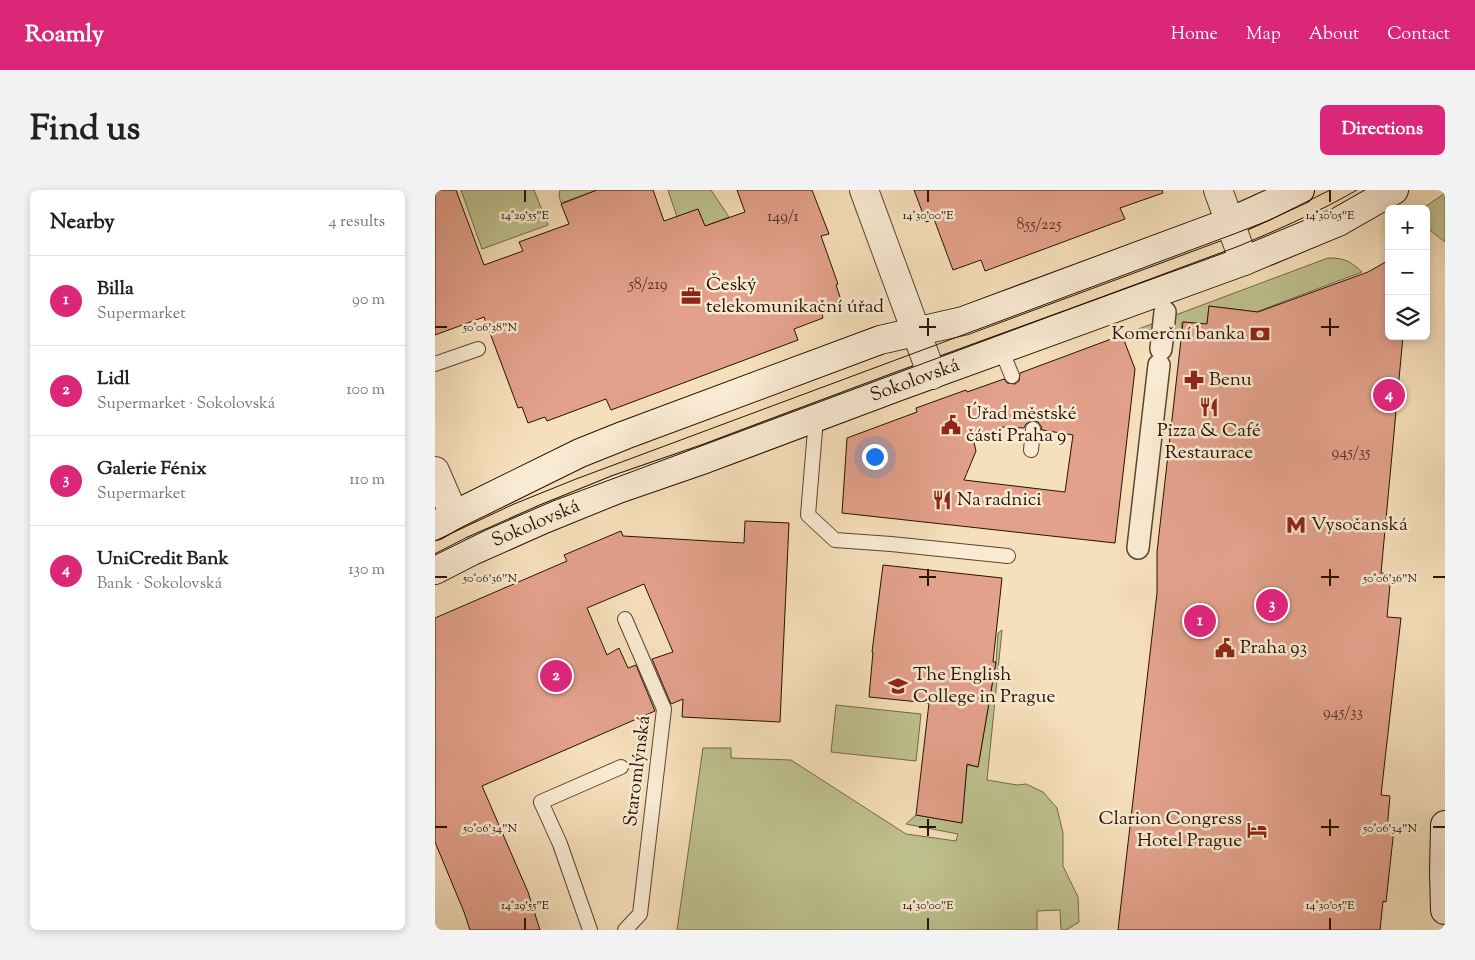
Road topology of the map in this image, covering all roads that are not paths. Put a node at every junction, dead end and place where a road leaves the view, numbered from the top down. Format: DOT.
graph roads {
  1 [pos="863,190"];
  2 [pos="1218,190"];
  3 [pos="1300,190"];
  4 [pos="1394,190"];
  5 [pos="1230,222"];
  6 [pos="1244,261"];
  7 [pos="1165,312"];
  8 [pos="916,331"];
  9 [pos="478,348"];
  10 [pos="1001,349"];
  11 [pos="435,364"];
  12 [pos="932,375"];
  13 [pos="1012,376"];
  14 [pos="816,418"];
  15 [pos="1033,429"];
  16 [pos="1031,450"];
  17 [pos="435,471"];
  18 [pos="445,521"];
  19 [pos="1138,548"];
  20 [pos="1008,556"];
  21 [pos="435,570"];
  22 [pos="625,619"];
  23 [pos="621,767"];
  24 [pos="1445,825"];
  25 [pos="1445,910"];
  26 [pos="590,930"];
  27 [pos="625,930"];
  1 -- 8 [label="main road"];
  2 -- 5 [label="main road"];
  3 -- 5 [label="main road"];
  4 -- 6 [label="main road, Sokolovská"];
  5 -- 6 [label="main road"];
  5 -- 8 [label="main road"];
  6 -- 10 [label="main road, Sokolovská"];
  7 -- 19 [label="street"];
  8 -- 12 [label="main road"];
  8 -- 18 [label="main road"];
  9 -- 11 [label="lane"];
  10 -- 12 [label="main road, Sokolovská"];
  10 -- 13 [label="lane"];
  12 -- 14 [label="main road, Sokolovská"];
  14 -- 20 [label="lane"];
  14 -- 21 [label="main road, Sokolovská"];
  15 -- 16 [label="lane"];
  17 -- 18 [label="main road"];
  22 -- 27 [label="lane, Staromlýnská"];
  23 -- 26 [label="lane, Staromlýnská"];
  24 -- 25 [label="main road"];
}
